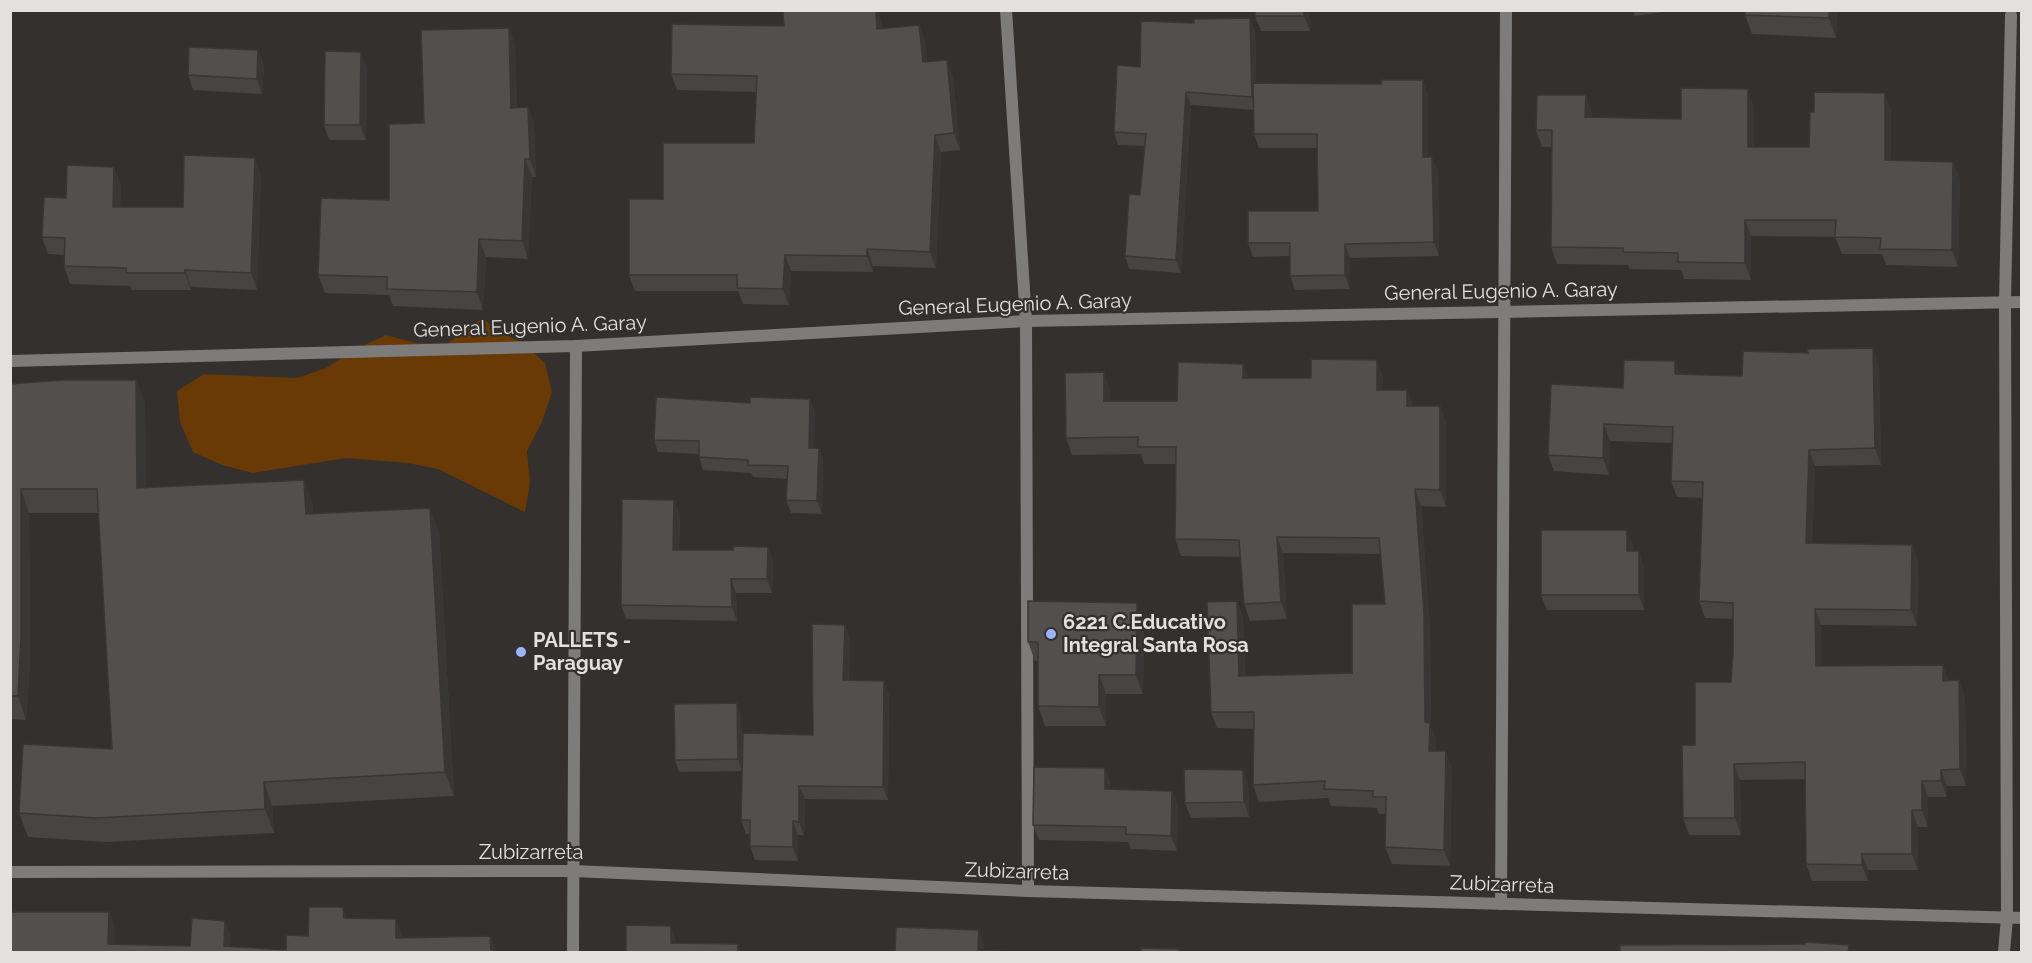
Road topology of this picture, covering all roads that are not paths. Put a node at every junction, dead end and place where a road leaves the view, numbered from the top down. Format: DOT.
graph roads {
  1 [pos="1006,10"];
  2 [pos="1506,10"];
  3 [pos="2011,15"];
  4 [pos="2005,302"];
  5 [pos="2022,302"];
  6 [pos="1503,310"];
  7 [pos="1026,321"];
  8 [pos="576,346"];
  9 [pos="10,361"];
  10 [pos="574,871"];
  11 [pos="10,872"];
  12 [pos="1028,891"];
  13 [pos="1501,904"];
  14 [pos="2007,918"];
  15 [pos="2022,918"];
  16 [pos="573,952"];
  17 [pos="2004,952"];
  1 -- 7 [label="street"];
  2 -- 6 [label="street"];
  3 -- 4 [label="street"];
  4 -- 5 [label="street, General Eugenio A. Garay"];
  4 -- 6 [label="street, General Eugenio A. Garay"];
  4 -- 14 [label="street"];
  6 -- 7 [label="street, General Eugenio A. Garay"];
  6 -- 13 [label="street"];
  7 -- 8 [label="street, General Eugenio A. Garay"];
  7 -- 12 [label="street"];
  8 -- 9 [label="street, General Eugenio A. Garay"];
  8 -- 10 [label="street"];
  10 -- 11 [label="street, Zubizarreta"];
  10 -- 12 [label="street, Zubizarreta"];
  10 -- 16 [label="street"];
  12 -- 13 [label="street, Zubizarreta"];
  13 -- 14 [label="street, Zubizarreta"];
  14 -- 15 [label="street, Zubizarreta"];
  14 -- 17 [label="street"];
}
